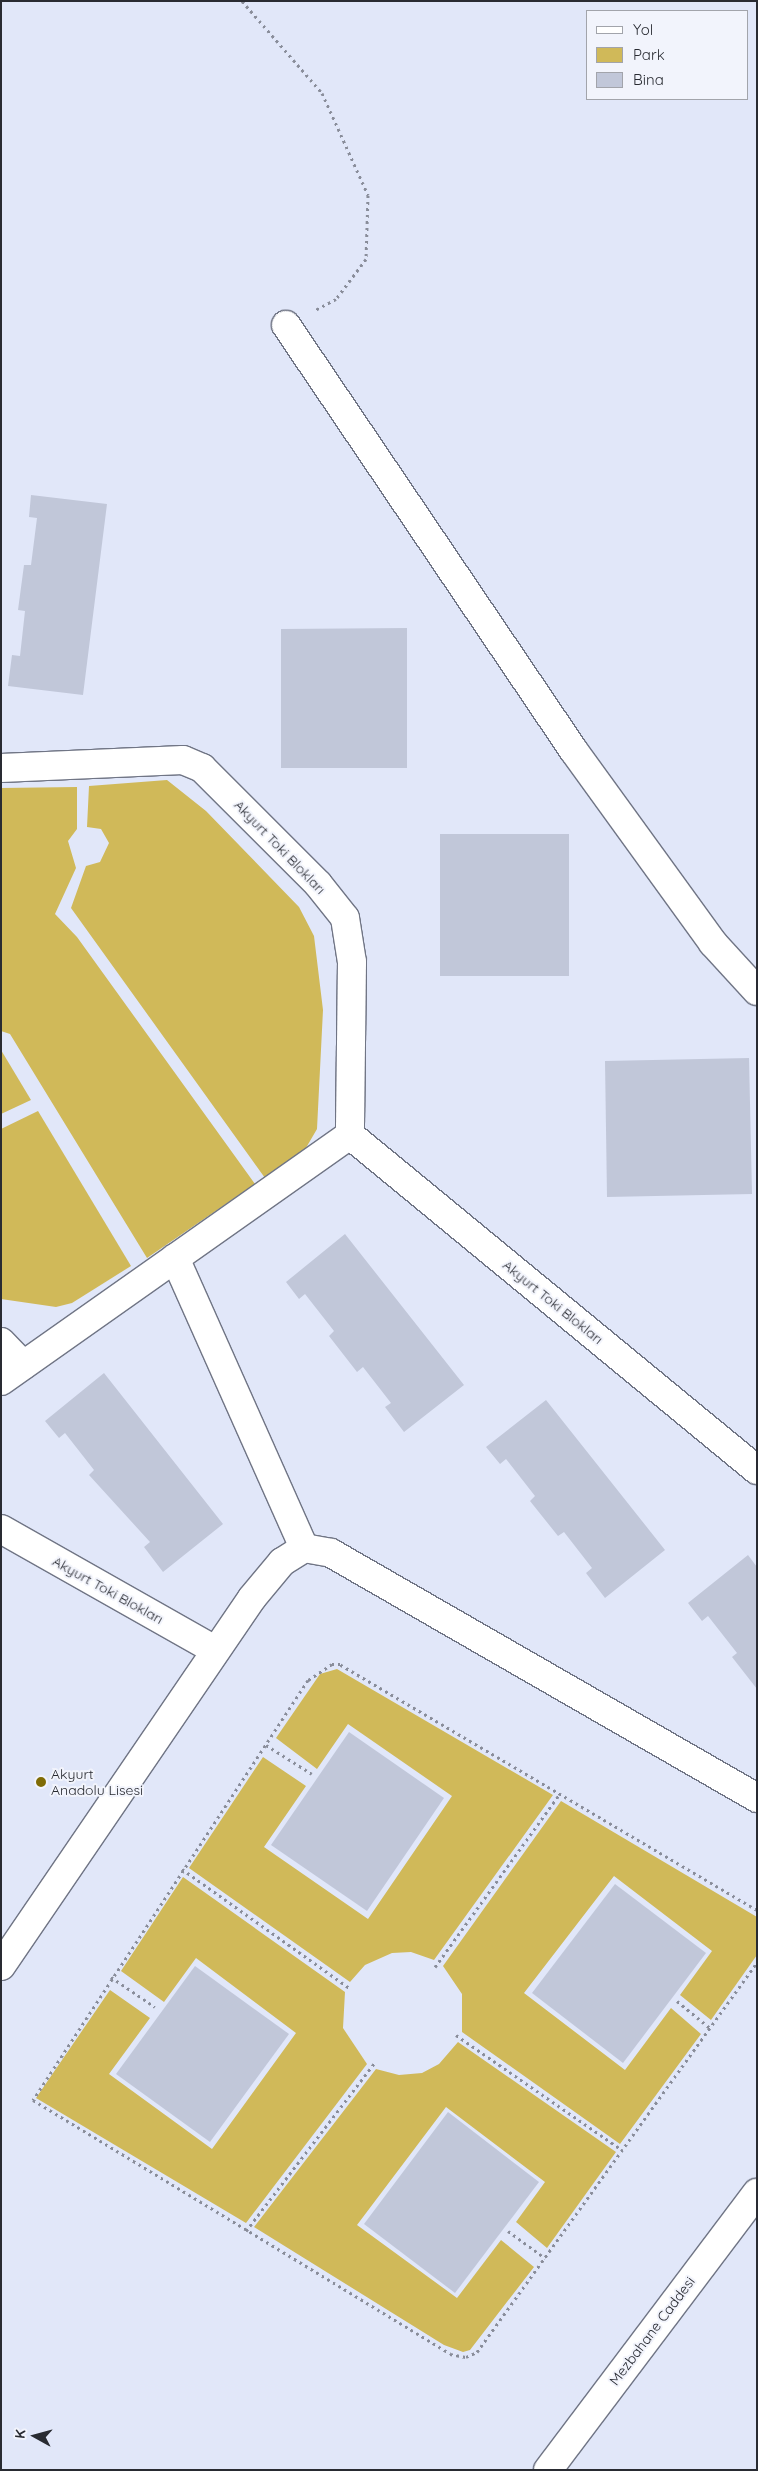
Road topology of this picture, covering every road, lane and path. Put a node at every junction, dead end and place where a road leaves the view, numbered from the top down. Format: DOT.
graph roads {
  1 [pos="242,1"];
  2 [pos="286,325"];
  3 [pos="1,768"];
  4 [pos="757,991"];
  5 [pos="350,1135"];
  6 [pos="175,1258"];
  7 [pos="1,1342"];
  8 [pos="12,1373"];
  9 [pos="757,1470"];
  10 [pos="1,1529"];
  11 [pos="304,1548"];
  12 [pos="216,1650"];
  13 [pos="266,1745"];
  14 [pos="312,1774"];
  15 [pos="560,1794"];
  16 [pos="757,1798"];
  17 [pos="182,1869"];
  18 [pos="757,1910"];
  19 [pos="757,1963"];
  20 [pos="1,1966"];
  21 [pos="435,1967"];
  22 [pos="110,1977"];
  23 [pos="351,1989"];
  24 [pos="677,2001"];
  25 [pos="155,2007"];
  26 [pos="710,2028"];
  27 [pos="456,2035"];
  28 [pos="376,2062"];
  29 [pos="622,2150"];
  30 [pos="757,2193"];
  31 [pos="246,2231"];
  32 [pos="508,2231"];
  33 [pos="544,2258"];
  34 [pos="548,2470"];
  1 -- 2 [label="path"];
  2 -- 4 [label="street"];
  3 -- 5 [label="street, Akyurt Toki Blokları"];
  5 -- 6 [label="street"];
  5 -- 9 [label="street, Akyurt Toki Blokları"];
  6 -- 8 [label="street"];
  6 -- 11 [label="street"];
  7 -- 8 [label="street"];
  10 -- 12 [label="street, Akyurt Toki Blokları"];
  11 -- 12 [label="street"];
  11 -- 16 [label="street"];
  12 -- 20 [label="street"];
  13 -- 14 [label="path"];
  13 -- 15 [label="path"];
  13 -- 17 [label="path"];
  15 -- 18 [label="path"];
  15 -- 21 [label="path"];
  17 -- 22 [label="path"];
  17 -- 23 [label="path"];
  19 -- 26 [label="path"];
  22 -- 25 [label="path"];
  22 -- 31 [label="path"];
  24 -- 26 [label="path"];
  26 -- 29 [label="path"];
  27 -- 29 [label="path"];
  28 -- 31 [label="path"];
  29 -- 33 [label="path"];
  30 -- 34 [label="street, Mezbahane Caddesi"];
  31 -- 33 [label="path"];
  32 -- 33 [label="path"];
}
